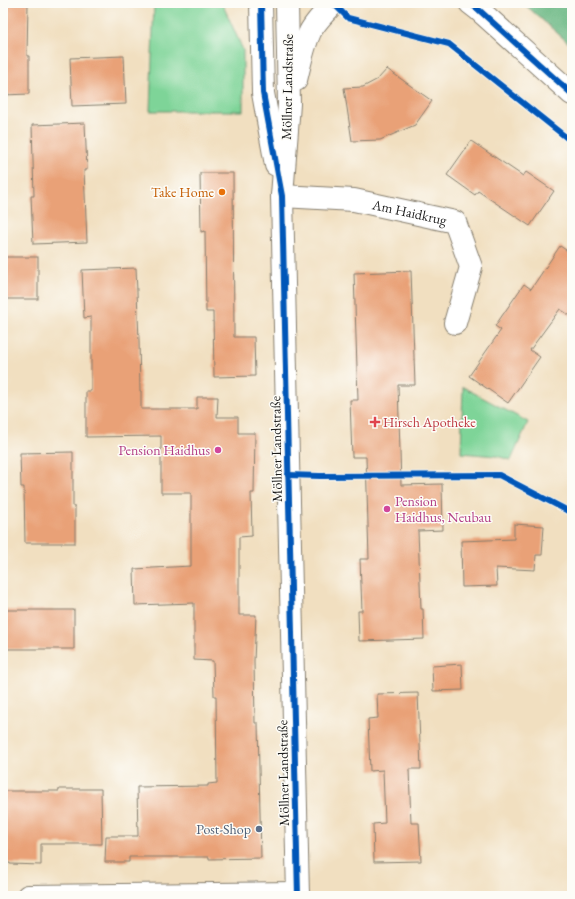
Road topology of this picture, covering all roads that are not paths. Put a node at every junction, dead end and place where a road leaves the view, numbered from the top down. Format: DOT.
graph roads {
  1 [pos="261,3"];
  2 [pos="287,3"];
  3 [pos="334,3"];
  4 [pos="470,3"];
  5 [pos="572,94"];
  6 [pos="289,104"];
  7 [pos="282,196"];
  8 [pos="455,323"];
  9 [pos="298,894"];
  10 [pos="28,896"];
  1 -- 7 [label="main road, Möllner Landstraße"];
  2 -- 6 [label="main road, Möllner Landstraße"];
  3 -- 6 [label="main road"];
  4 -- 5 [label="main road"];
  6 -- 7 [label="main road, Möllner Landstraße"];
  7 -- 8 [label="main road, Am Haidkrug"];
  7 -- 9 [label="main road, Möllner Landstraße"];
  9 -- 10 [label="main road"];
}
